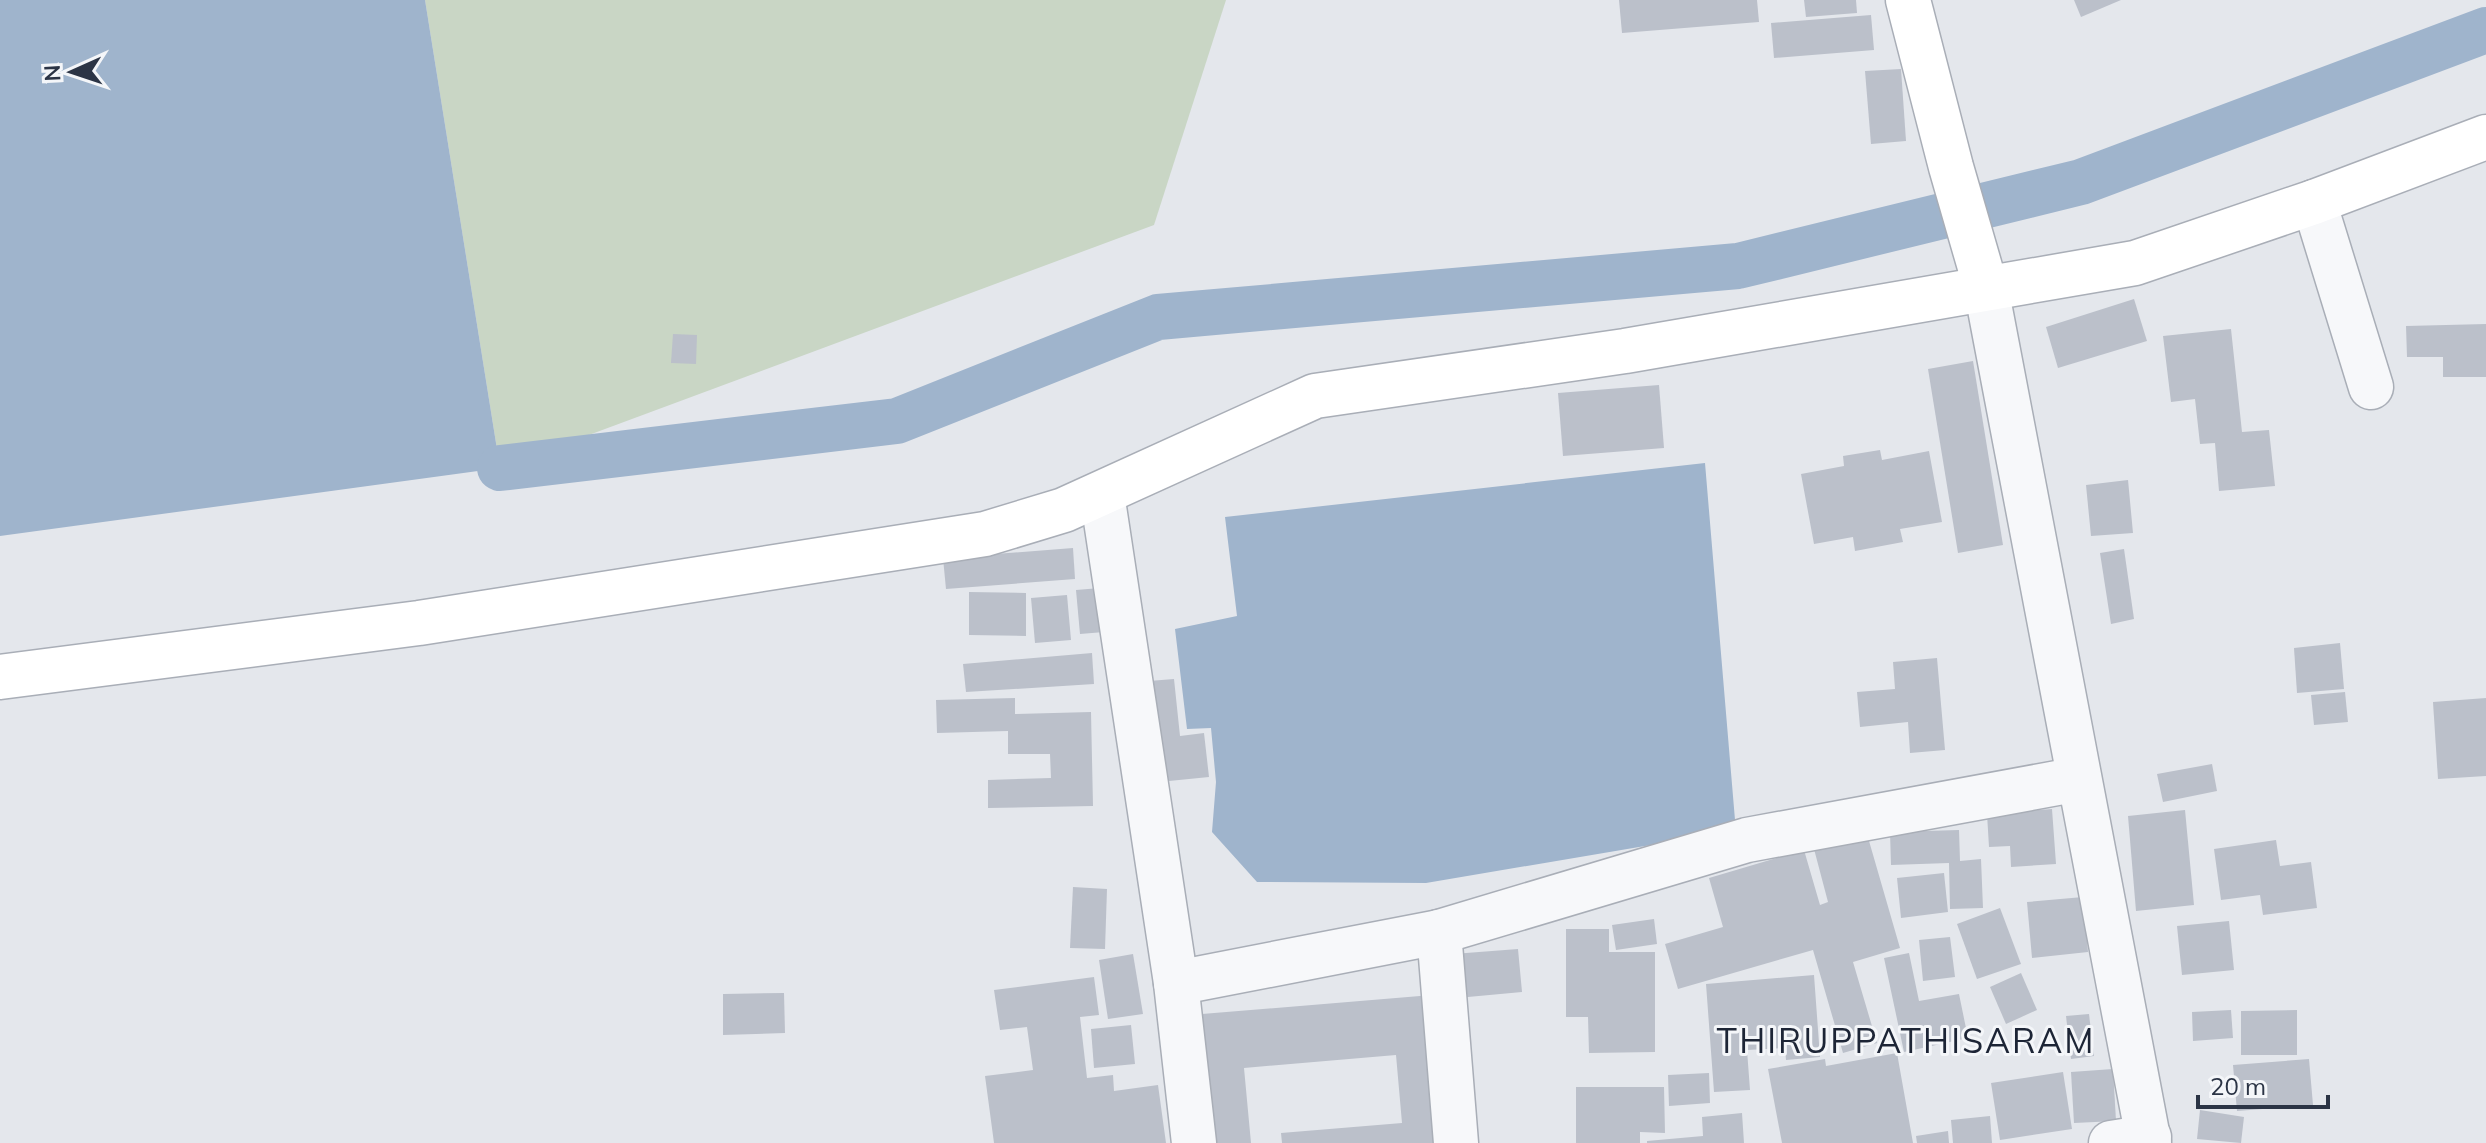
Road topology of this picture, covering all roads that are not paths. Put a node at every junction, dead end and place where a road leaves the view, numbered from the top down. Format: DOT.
graph roads {
  1 [pos="1908,0"];
  2 [pos="2486,137"];
  3 [pos="2314,202"];
  4 [pos="1981,270"];
  5 [pos="2371,387"];
  6 [pos="1102,494"];
  7 [pos="0,677"];
  8 [pos="2079,779"];
  9 [pos="1439,932"];
  10 [pos="1176,983"];
  11 [pos="2136,1141"];
  12 [pos="1194,1143"];
  13 [pos="1456,1143"];
  1 -- 4 [label="street"];
  2 -- 3 [label="street"];
  3 -- 4 [label="street"];
  3 -- 5 [label="street"];
  4 -- 6 [label="street"];
  4 -- 8 [label="street"];
  6 -- 7 [label="street"];
  6 -- 10 [label="street"];
  8 -- 9 [label="street"];
  8 -- 11 [label="street"];
  9 -- 10 [label="street"];
  9 -- 13 [label="street"];
  10 -- 12 [label="street"];
}
